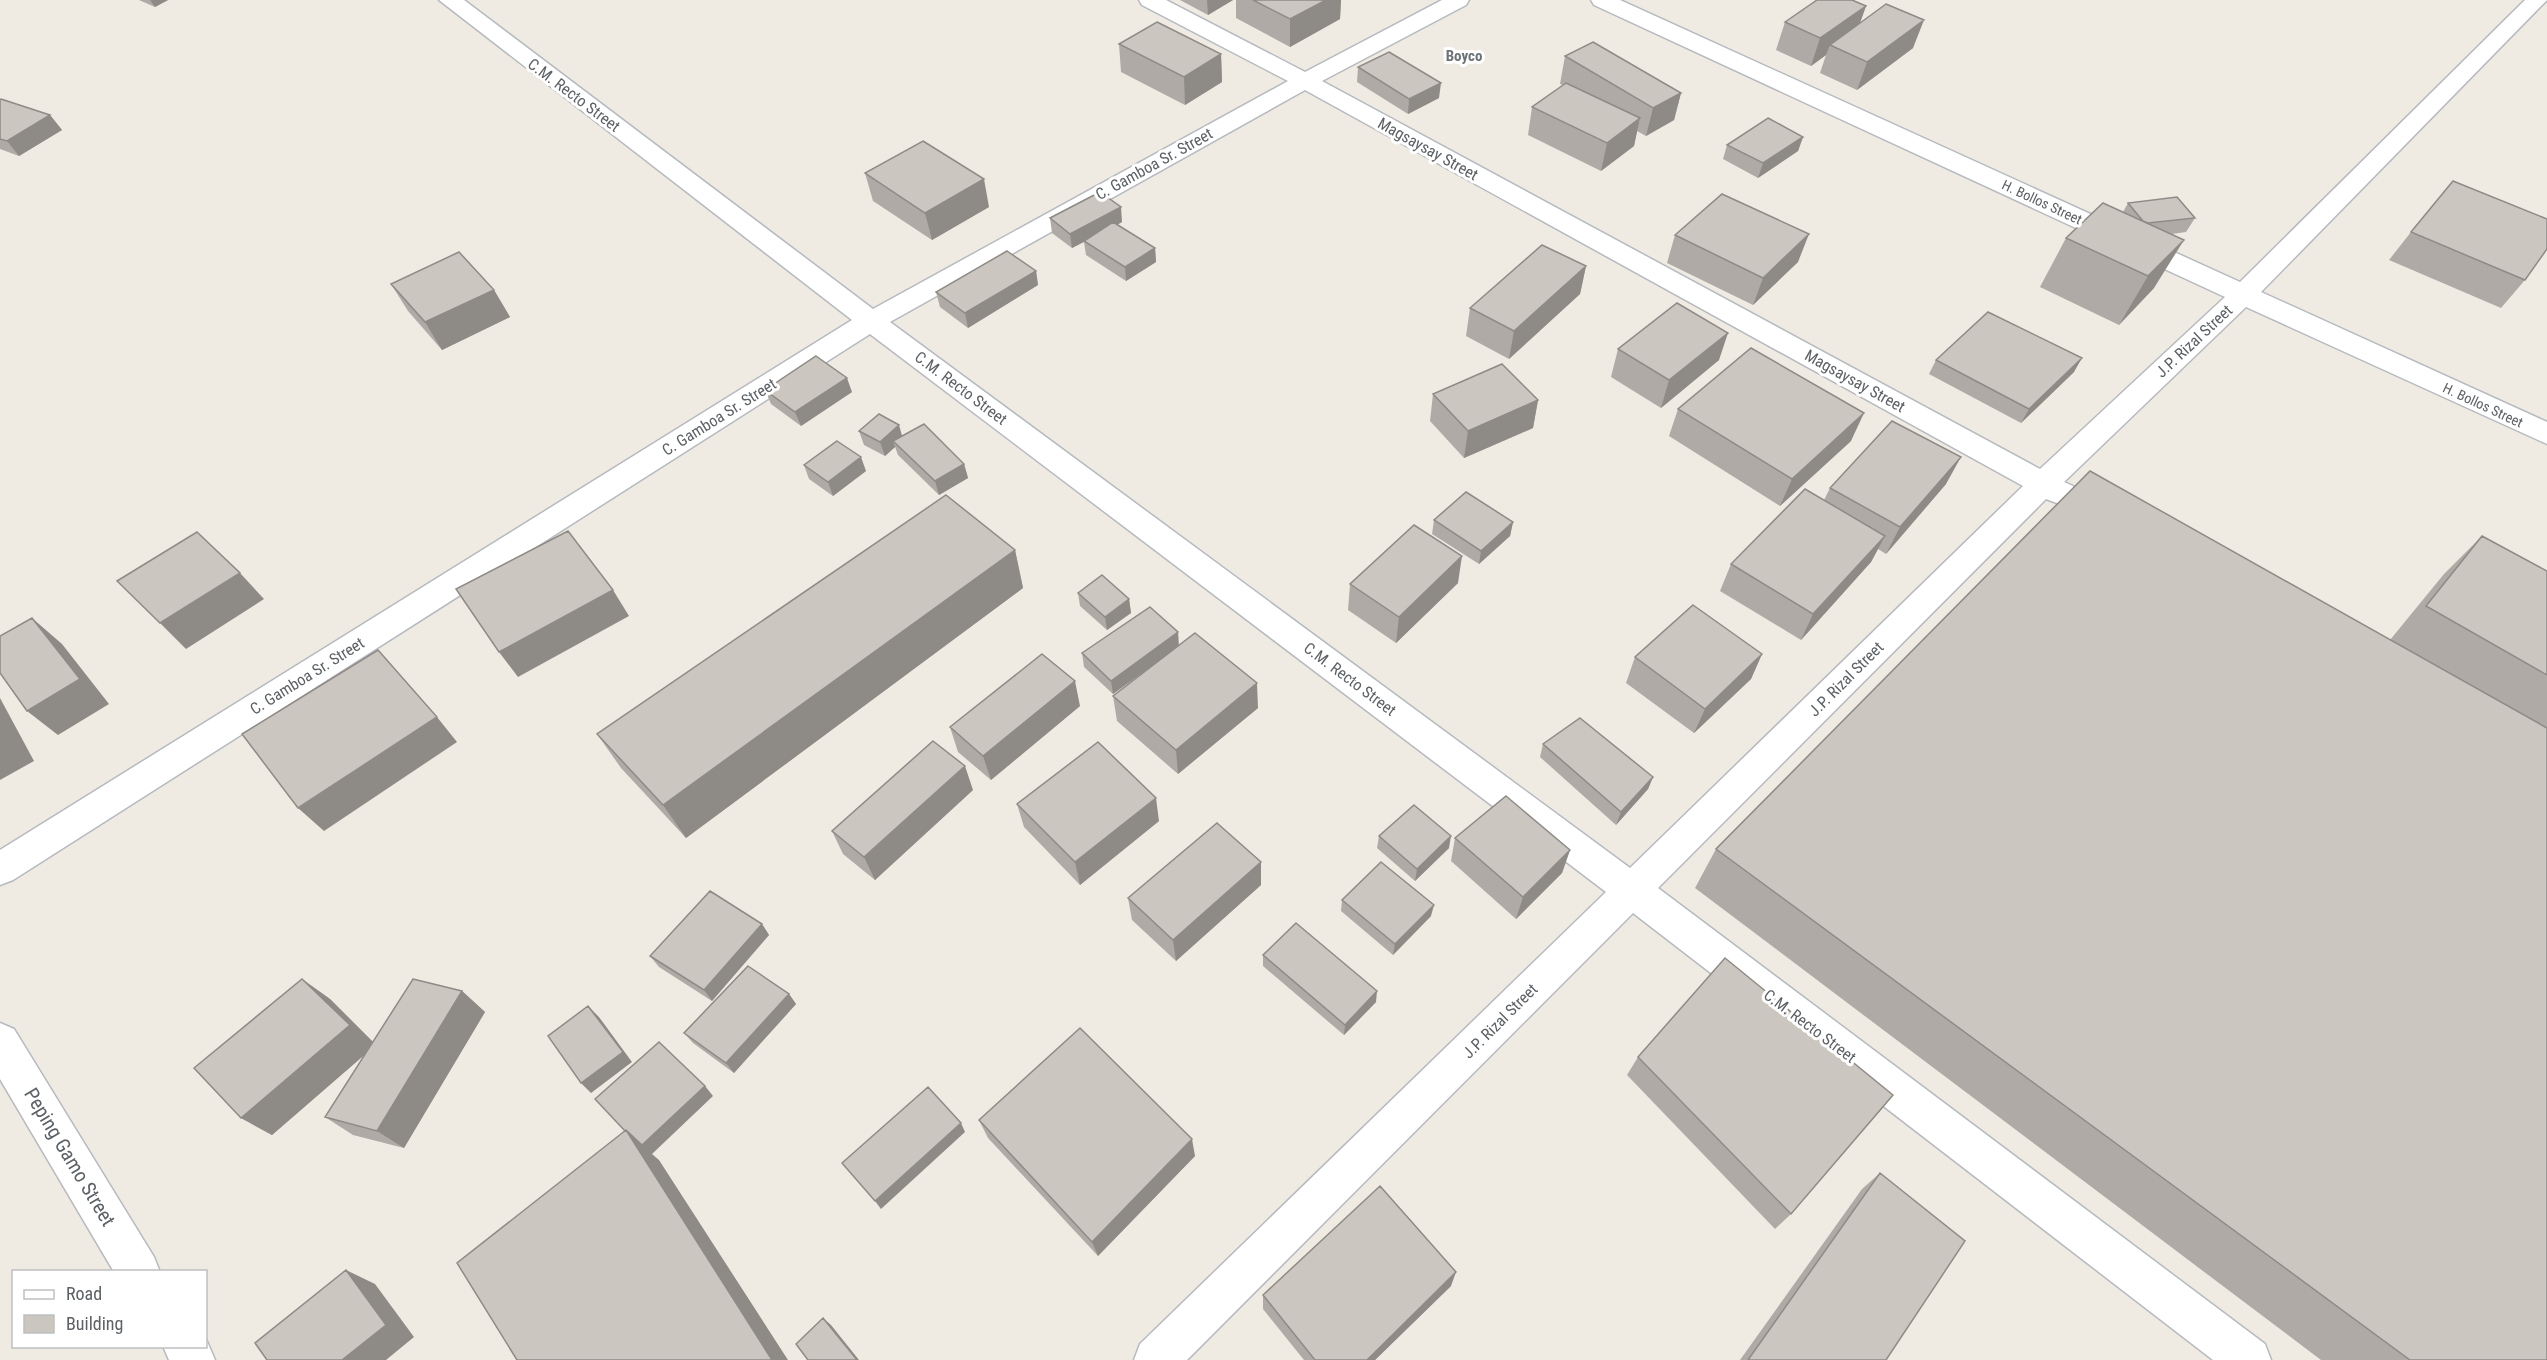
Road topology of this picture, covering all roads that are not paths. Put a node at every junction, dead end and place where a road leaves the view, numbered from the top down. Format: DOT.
graph roads {
  1 [pos="450,0"];
  2 [pos="1150,0"];
  3 [pos="1458,0"];
  4 [pos="1602,0"];
  5 [pos="2532,4"];
  6 [pos="1305,81"];
  7 [pos="2243,295"];
  8 [pos="871,321"];
  9 [pos="2547,434"];
  10 [pos="2044,483"];
  11 [pos="2084,507"];
  12 [pos="0,869"];
  13 [pos="1633,891"];
  14 [pos="0,1042"];
  15 [pos="138,1270"];
  16 [pos="1156,1360"];
  17 [pos="2249,1360"];
  1 -- 8 [label="street, C.M. Recto Street"];
  2 -- 6 [label="street, Magsaysay Street"];
  3 -- 6 [label="street, C. Gamboa Sr. Street"];
  4 -- 7 [label="street, H. Bollos Street"];
  5 -- 7 [label="street, J.P. Rizal Street"];
  6 -- 8 [label="street, C. Gamboa Sr. Street"];
  6 -- 10 [label="street, Magsaysay Street"];
  7 -- 9 [label="street, H. Bollos Street"];
  7 -- 10 [label="street, J.P. Rizal Street"];
  8 -- 12 [label="street, C. Gamboa Sr. Street"];
  8 -- 13 [label="street, C.M. Recto Street"];
  10 -- 11 [label="street, Magsaysay Street"];
  10 -- 13 [label="street, J.P. Rizal Street"];
  13 -- 16 [label="street, J.P. Rizal Street"];
  13 -- 17 [label="street, C.M. Recto Street"];
  14 -- 15 [label="street, Peping Gamo Street"];
}
